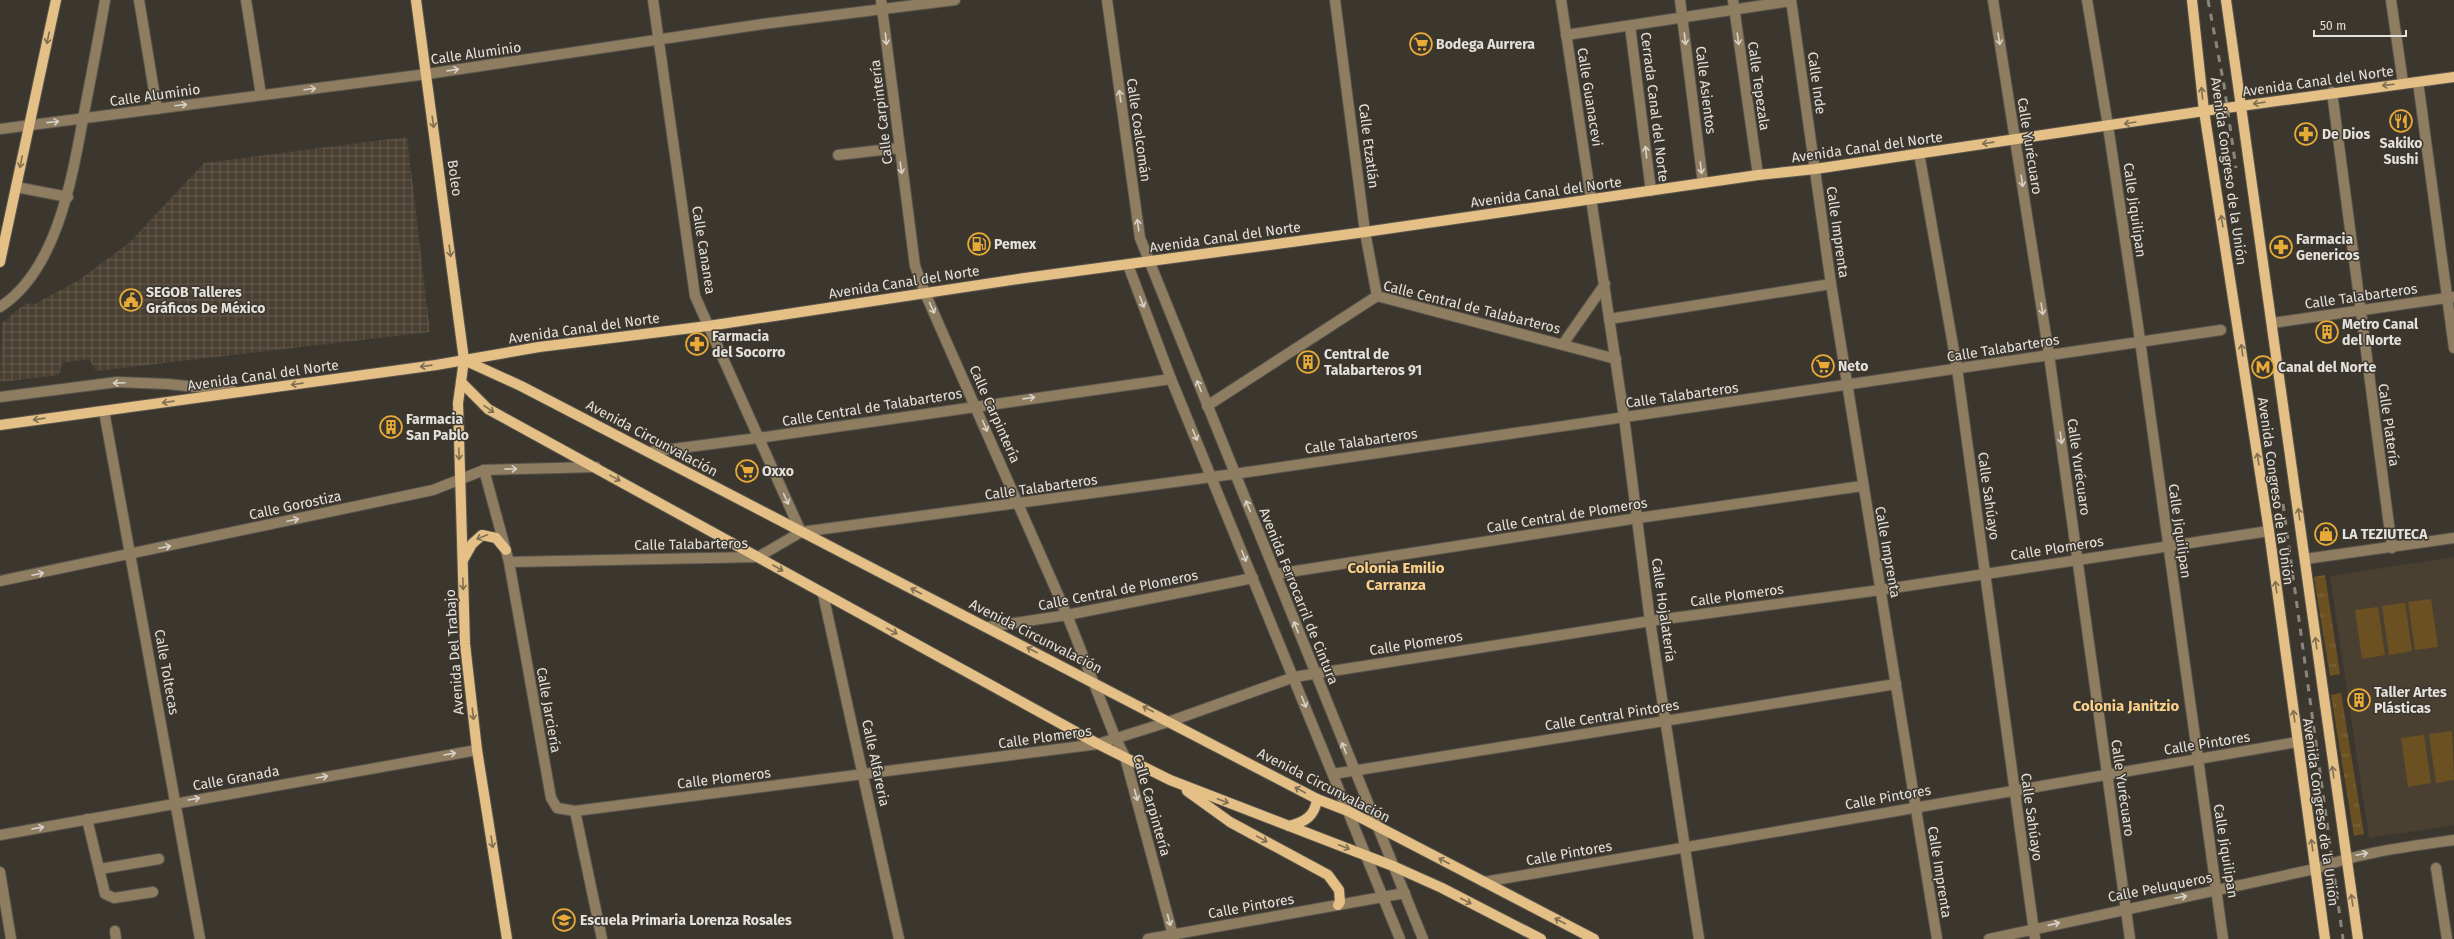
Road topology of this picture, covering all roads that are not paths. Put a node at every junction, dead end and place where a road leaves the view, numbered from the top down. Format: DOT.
graph roads {
  1 [pos="56,0"];
  2 [pos="105,0"];
  3 [pos="139,0"];
  4 [pos="246,0"];
  5 [pos="416,0"];
  6 [pos="653,0"];
  7 [pos="881,0"];
  8 [pos="955,0"];
  9 [pos="1107,0"];
  10 [pos="1336,0"];
  11 [pos="1561,0"];
  12 [pos="1680,0"];
  13 [pos="1733,0"];
  14 [pos="1993,0"];
  15 [pos="2087,0"];
  16 [pos="2192,0"];
  17 [pos="2226,0"];
  18 [pos="2391,0"];
  19 [pos="1791,1"];
  20 [pos="883,11"];
  21 [pos="1734,11"];
  22 [pos="1682,19"];
  23 [pos="1630,26"];
  24 [pos="1566,35"];
  25 [pos="658,42"];
  26 [pos="427,74"];
  27 [pos="2454,77"];
  28 [pos="2418,82"];
  29 [pos="2403,83"];
  30 [pos="2332,92"];
  31 [pos="261,95"];
  32 [pos="2241,106"];
  33 [pos="157,108"];
  34 [pos="2204,111"];
  35 [pos="83,118"];
  36 [pos="29,124"];
  37 [pos="2108,126"];
  38 [pos="0,129"];
  39 [pos="2015,139"];
  40 [pos="899,148"];
  41 [pos="1920,153"];
  42 [pos="838,155"];
  43 [pos="1815,169"];
  44 [pos="1758,175"];
  45 [pos="1703,183"];
  46 [pos="16,187"];
  47 [pos="1651,191"];
  48 [pos="68,197"];
  49 [pos="1592,199"];
  50 [pos="1365,232"];
  51 [pos="2,236"];
  52 [pos="0,262"];
  53 [pos="1149,262"];
  54 [pos="1128,265"];
  55 [pos="1604,284"];
  56 [pos="1831,284"];
  57 [pos="925,293"];
  58 [pos="1376,296"];
  59 [pos="2450,297"];
  60 [pos="0,307"];
  61 [pos="2360,310"];
  62 [pos="1609,319"];
  63 [pos="2272,323"];
  64 [pos="708,326"];
  65 [pos="2220,330"];
  66 [pos="2140,341"];
  67 [pos="1563,344"];
  68 [pos="2454,348"];
  69 [pos="2049,355"];
  70 [pos="1616,359"];
  71 [pos="464,360"];
  72 [pos="1957,368"];
  73 [pos="1171,379"];
  74 [pos="461,382"];
  75 [pos="1847,386"];
  76 [pos="241,392"];
  77 [pos="0,397"];
  78 [pos="976,405"];
  79 [pos="1207,406"];
  80 [pos="104,411"];
  81 [pos="1624,417"];
  82 [pos="0,425"];
  83 [pos="758,438"];
  84 [pos="649,452"];
  85 [pos="596,467"];
  86 [pos="484,470"];
  87 [pos="1234,474"];
  88 [pos="1212,476"];
  89 [pos="460,480"];
  90 [pos="1862,486"];
  91 [pos="1019,504"];
  92 [pos="1638,518"];
  93 [pos="2269,531"];
  94 [pos="801,532"];
  95 [pos="2454,538"];
  96 [pos="2168,546"];
  97 [pos="2392,548"];
  98 [pos="506,550"];
  99 [pos="131,554"];
  100 [pos="758,557"];
  101 [pos="2305,559"];
  102 [pos="2078,560"];
  103 [pos="462,561"];
  104 [pos="509,562"];
  105 [pos="1985,573"];
  106 [pos="1276,574"];
  107 [pos="1253,578"];
  108 [pos="0,581"];
  109 [pos="1880,590"];
  110 [pos="823,594"];
  111 [pos="1068,615"];
  112 [pos="1650,621"];
  113 [pos="988,627"];
  114 [pos="1314,673"];
  115 [pos="1294,677"];
  116 [pos="1094,681"];
  117 [pos="1896,684"];
  118 [pos="1171,721"];
  119 [pos="1666,721"];
  120 [pos="1115,737"];
  121 [pos="2297,742"];
  122 [pos="1098,744"];
  123 [pos="477,750"];
  124 [pos="1126,757"];
  125 [pos="2197,759"];
  126 [pos="1354,771"];
  127 [pos="2107,773"];
  128 [pos="1333,774"];
  129 [pos="864,775"];
  130 [pos="1170,780"];
  131 [pos="2015,791"];
  132 [pos="1317,799"];
  133 [pos="177,802"];
  134 [pos="1915,807"];
  135 [pos="575,811"];
  136 [pos="1348,811"];
  137 [pos="87,819"];
  138 [pos="1289,826"];
  139 [pos="1377,827"];
  140 [pos="0,835"];
  141 [pos="2454,840"];
  142 [pos="1686,847"];
  143 [pos="1367,856"];
  144 [pos="2346,857"];
  145 [pos="159,858"];
  146 [pos="1393,866"];
  147 [pos="2436,868"];
  148 [pos="100,869"];
  149 [pos="2315,869"];
  150 [pos="0,872"];
  151 [pos="1484,882"];
  152 [pos="2218,890"];
  153 [pos="153,892"];
  154 [pos="1405,893"];
  155 [pos="1383,897"];
  156 [pos="1338,905"];
  157 [pos="2125,908"];
  158 [pos="2033,928"];
  159 [pos="1174,937"];
  160 [pos="11,939"];
  161 [pos="200,939"];
  162 [pos="507,939"];
  163 [pos="602,939"];
  164 [pos="899,939"];
  165 [pos="1148,939"];
  166 [pos="1400,939"];
  167 [pos="1423,939"];
  168 [pos="1541,939"];
  169 [pos="1594,939"];
  170 [pos="1699,939"];
  171 [pos="1937,939"];
  172 [pos="1989,939"];
  173 [pos="2035,939"];
  174 [pos="2130,939"];
  175 [pos="2224,939"];
  176 [pos="2325,939"];
  177 [pos="2358,939"];
  178 [pos="2447,939"];
  1 -- 36 [label="main road, one-way"];
  2 -- 35 [label="street"];
  3 -- 33 [label="street"];
  4 -- 31 [label="street"];
  5 -- 26 [label="main road, Boleo"];
  6 -- 25 [label="street, Calle Cananea"];
  7 -- 20 [label="street, Calle Carpintería"];
  8 -- 20 [label="street, Calle Aluminio"];
  53 -- 9 [label="street, Calle Coalcomán, one-way"];
  10 -- 50 [label="street, Calle Etzatlán"];
  11 -- 24 [label="street, Calle Guanacevi"];
  12 -- 22 [label="street, Calle Asientos"];
  13 -- 21 [label="street, Calle Tepezala"];
  14 -- 39 [label="street, Calle Yurécuaro, one-way"];
  15 -- 37 [label="street, Calle Jiquilipan"];
  34 -- 16 [label="main road, Avenida Congreso de la Unión, one-way"];
  17 -- 32 [label="main road, Avenida Congreso de la Unión"];
  18 -- 29 [label="street"];
  19 -- 21 [label="street"];
  19 -- 43 [label="street, Calle Inde"];
  20 -- 25 [label="street, Calle Aluminio"];
  20 -- 40 [label="street, Calle Carpintería, one-way"];
  21 -- 22 [label="street"];
  21 -- 44 [label="street, Calle Tepezala, one-way"];
  22 -- 23 [label="street"];
  22 -- 45 [label="street, Calle Asientos, one-way"];
  23 -- 24 [label="street"];
  47 -- 23 [label="street, Cerrada Canal del Norte, one-way"];
  24 -- 49 [label="street, Calle Guanacevi"];
  26 -- 25 [label="street, Calle Aluminio, one-way"];
  25 -- 64 [label="street, Calle Cananea"];
  31 -- 26 [label="street, Calle Aluminio, one-way"];
  26 -- 71 [label="main road, Boleo, one-way"];
  27 -- 28 [label="main road, Avenida Canal del Norte"];
  28 -- 29 [label="main road, Avenida Canal del Norte"];
  28 -- 59 [label="street"];
  29 -- 30 [label="main road, Avenida Canal del Norte, one-way"];
  30 -- 32 [label="main road, Avenida Canal del Norte, one-way"];
  30 -- 61 [label="street, Calle Platería"];
  33 -- 31 [label="street, Calle Aluminio, one-way"];
  32 -- 34 [label="main road, Avenida Canal del Norte"];
  32 -- 63 [label="main road, Avenida Congreso de la Unión"];
  33 -- 35 [label="street, Calle Aluminio"];
  34 -- 37 [label="main road, Avenida Canal del Norte, one-way"];
  93 -- 34 [label="main road, Avenida Congreso de la Unión, one-way"];
  36 -- 35 [label="street, Calle Aluminio, one-way"];
  35 -- 48 [label="street"];
  36 -- 38 [label="street, Calle Aluminio"];
  36 -- 46 [label="main road, one-way"];
  37 -- 39 [label="main road, Avenida Canal del Norte"];
  37 -- 66 [label="street, Calle Jiquilipan"];
  39 -- 41 [label="main road, Avenida Canal del Norte, one-way"];
  39 -- 69 [label="street, Calle Yurécuaro, one-way"];
  40 -- 42 [label="street"];
  40 -- 57 [label="street, Calle Carpintería, one-way"];
  41 -- 43 [label="main road, Avenida Canal del Norte"];
  41 -- 72 [label="street, Calle Sahúayo"];
  43 -- 44 [label="main road, Avenida Canal del Norte"];
  43 -- 56 [label="street, Calle Imprenta"];
  44 -- 45 [label="main road, Avenida Canal del Norte"];
  45 -- 47 [label="main road, Avenida Canal del Norte"];
  46 -- 48 [label="street"];
  46 -- 51 [label="main road"];
  47 -- 49 [label="main road, Avenida Canal del Norte"];
  48 -- 60 [label="street"];
  49 -- 50 [label="main road, Avenida Canal del Norte"];
  49 -- 55 [label="street, Calle Hojalatería"];
  50 -- 53 [label="main road, Avenida Canal del Norte"];
  50 -- 58 [label="street, Calle Etzatlán"];
  51 -- 52 [label="main road"];
  53 -- 54 [label="main road, Avenida Canal del Norte"];
  79 -- 53 [label="street, Avenida Ferrocarril de Cintura, one-way"];
  54 -- 57 [label="main road, Avenida Canal del Norte"];
  54 -- 73 [label="street, one-way"];
  55 -- 62 [label="street, Calle Hojalatería"];
  55 -- 67 [label="street"];
  56 -- 62 [label="street"];
  56 -- 75 [label="street, Calle Imprenta"];
  57 -- 64 [label="main road, Avenida Canal del Norte"];
  57 -- 78 [label="street, Calle Carpintería, one-way"];
  58 -- 67 [label="street, Calle Central de Talabarteros"];
  58 -- 79 [label="street, Calle Central de Talabarteros"];
  59 -- 61 [label="street, Calle Talabarteros"];
  59 -- 68 [label="street"];
  61 -- 63 [label="street, Calle Talabarteros"];
  61 -- 97 [label="street, Calle Platería"];
  62 -- 70 [label="street, Calle Hojalatería"];
  101 -- 63 [label="main road, Avenida Congreso de la Unión, one-way"];
  64 -- 71 [label="main road, Avenida Canal del Norte"];
  64 -- 83 [label="street, Calle Cananea"];
  65 -- 66 [label="street, Calle Talabarteros"];
  66 -- 69 [label="street, Calle Talabarteros"];
  66 -- 96 [label="street, Calle Jiquilipan"];
  67 -- 70 [label="street, Calle Central de Talabarteros"];
  69 -- 72 [label="street, Calle Talabarteros"];
  69 -- 102 [label="street, Calle Yurécuaro, one-way"];
  70 -- 81 [label="street, Calle Hojalatería"];
  71 -- 74 [label="main road, Avenida Del Trabajo"];
  71 -- 76 [label="main road, Avenida Canal del Norte, one-way"];
  71 -- 84 [label="main road, Avenida Circunvalación"];
  72 -- 75 [label="street, Calle Talabarteros"];
  72 -- 105 [label="street, Calle Sahúayo"];
  78 -- 73 [label="street, Calle Central de Talabarteros, one-way"];
  73 -- 88 [label="street, one-way"];
  74 -- 85 [label="main road, one-way"];
  74 -- 89 [label="main road, Avenida Del Trabajo, one-way"];
  75 -- 81 [label="street, Calle Talabarteros"];
  75 -- 90 [label="street, Calle Imprenta"];
  76 -- 77 [label="street, one-way"];
  76 -- 80 [label="main road, Avenida Canal del Norte, one-way"];
  78 -- 83 [label="street, Calle Central de Talabarteros"];
  78 -- 91 [label="street, Calle Carpintería, one-way"];
  79 -- 87 [label="street, Avenida Ferrocarril de Cintura"];
  80 -- 82 [label="main road, Avenida Canal del Norte, one-way"];
  80 -- 99 [label="street, Calle Toltecas"];
  81 -- 87 [label="street, Calle Talabarteros"];
  81 -- 92 [label="street, Calle Hojalatería"];
  83 -- 84 [label="street, Calle Central de Talabarteros"];
  83 -- 94 [label="street, Calle Cananea, one-way"];
  84 -- 94 [label="main road, Avenida Circunvalación"];
  86 -- 85 [label="street, Calle Gorostiza, one-way"];
  85 -- 100 [label="main road, one-way"];
  86 -- 89 [label="street, Calle Gorostiza"];
  86 -- 98 [label="street, Calle Jarciería"];
  87 -- 88 [label="street, Calle Talabarteros"];
  106 -- 87 [label="street, Avenida Ferrocarril de Cintura, one-way"];
  88 -- 91 [label="street, Calle Talabarteros"];
  88 -- 107 [label="street, one-way"];
  99 -- 89 [label="street, Calle Gorostiza, one-way"];
  89 -- 103 [label="main road, Avenida Del Trabajo"];
  90 -- 92 [label="street, Calle Central de Plomeros"];
  90 -- 109 [label="street, Calle Imprenta"];
  91 -- 94 [label="street, Calle Talabarteros"];
  91 -- 111 [label="street, Calle Carpintería"];
  92 -- 106 [label="street, Calle Central de Plomeros"];
  92 -- 112 [label="street, Calle Hojalatería"];
  93 -- 96 [label="street, Calle Plomeros"];
  121 -- 93 [label="main road, Avenida Congreso de la Unión, one-way"];
  94 -- 100 [label="street, Calle Talabarteros"];
  113 -- 94 [label="main road, Avenida Circunvalación, one-way"];
  95 -- 97 [label="street"];
  96 -- 102 [label="street, Calle Plomeros"];
  96 -- 125 [label="street, Calle Jiquilipan"];
  97 -- 101 [label="street"];
  98 -- 103 [label="main road, one-way"];
  98 -- 104 [label="street, Calle Jarciería"];
  108 -- 99 [label="street, Calle Gorostiza, one-way"];
  99 -- 133 [label="street, Calle Toltecas"];
  100 -- 104 [label="street, Calle Talabarteros"];
  100 -- 110 [label="main road, one-way"];
  144 -- 101 [label="main road, Avenida Congreso de la Unión, one-way"];
  102 -- 105 [label="street, Calle Plomeros"];
  102 -- 127 [label="street, Calle Yurécuaro"];
  103 -- 123 [label="main road, Avenida Del Trabajo, one-way"];
  104 -- 135 [label="street, Calle Jarciería"];
  105 -- 109 [label="street, Calle Plomeros"];
  105 -- 131 [label="street, Calle Sahúayo"];
  114 -- 106 [label="street, Avenida Ferrocarril de Cintura, one-way"];
  107 -- 111 [label="street, Calle Central de Plomeros"];
  107 -- 115 [label="street"];
  109 -- 112 [label="street, Calle Plomeros"];
  109 -- 117 [label="street, Calle Imprenta"];
  110 -- 122 [label="main road, one-way"];
  110 -- 129 [label="street, Calle Alfareria"];
  111 -- 113 [label="street, Calle Central de Plomeros"];
  111 -- 116 [label="street, Calle Carpintería"];
  112 -- 114 [label="street, Calle Plomeros"];
  112 -- 119 [label="street, Calle Hojalatería"];
  116 -- 113 [label="main road, Avenida Circunvalación, one-way"];
  114 -- 115 [label="street, Calle Plomeros"];
  126 -- 114 [label="street, Avenida Ferrocarril de Cintura, one-way"];
  115 -- 118 [label="street, Calle Plomeros"];
  115 -- 128 [label="street, one-way"];
  118 -- 116 [label="main road, Avenida Circunvalación, one-way"];
  116 -- 120 [label="street, Calle Carpintería"];
  117 -- 119 [label="street, Calle Central Pintores"];
  117 -- 134 [label="street, Calle Imprenta"];
  118 -- 120 [label="street, Calle Plomeros"];
  132 -- 118 [label="main road, Avenida Circunvalación, one-way"];
  119 -- 126 [label="street, Calle Central Pintores"];
  119 -- 142 [label="street, Calle Hojalatería"];
  120 -- 122 [label="street, Calle Plomeros"];
  120 -- 124 [label="street, Calle Carpintería"];
  121 -- 125 [label="street, Calle Pintores"];
  149 -- 121 [label="main road, Avenida Congreso de la Unión, one-way"];
  122 -- 124 [label="main road"];
  122 -- 129 [label="street, Calle Plomeros"];
  133 -- 123 [label="street, Calle Granada, one-way"];
  123 -- 162 [label="main road, Avenida Del Trabajo, one-way"];
  124 -- 130 [label="main road"];
  124 -- 159 [label="street, Calle Carpintería, one-way"];
  125 -- 127 [label="street, Calle Pintores"];
  125 -- 152 [label="street, Calle Jiquilipan"];
  126 -- 128 [label="street, Calle Central Pintores"];
  126 -- 139 [label="street, Avenida Ferrocarril de Cintura"];
  127 -- 131 [label="street, Calle Pintores"];
  127 -- 157 [label="street, Calle Yurécuaro"];
  128 -- 136 [label="street"];
  129 -- 135 [label="street, Calle Plomeros"];
  129 -- 164 [label="street, Calle Alfareria"];
  130 -- 138 [label="main road, one-way"];
  130 -- 156 [label="main road, one-way"];
  131 -- 134 [label="street, Calle Pintores"];
  131 -- 158 [label="street, Calle Sahúayo"];
  132 -- 136 [label="main road, Avenida Circunvalación"];
  132 -- 138 [label="main road"];
  133 -- 137 [label="street, Calle Granada"];
  133 -- 161 [label="street, Calle Toltecas"];
  134 -- 142 [label="street, Calle Pintores"];
  134 -- 171 [label="street, Calle Imprenta"];
  135 -- 163 [label="street"];
  136 -- 139 [label="main road, Avenida Circunvalación"];
  136 -- 143 [label="street"];
  140 -- 137 [label="street, Calle Granada, one-way"];
  137 -- 148 [label="street"];
  138 -- 143 [label="main road, one-way"];
  139 -- 146 [label="street, Avenida Ferrocarril de Cintura"];
  151 -- 139 [label="main road, Avenida Circunvalación, one-way"];
  144 -- 141 [label="street, Calle Peluqueros, one-way"];
  142 -- 151 [label="street, Calle Pintores"];
  142 -- 170 [label="street, Calle Hojalatería"];
  143 -- 146 [label="main road"];
  143 -- 155 [label="street"];
  144 -- 149 [label="street, Calle Peluqueros"];
  177 -- 144 [label="main road, Avenida Congreso de la Unión, one-way"];
  145 -- 148 [label="street"];
  146 -- 154 [label="street, Avenida Ferrocarril de Cintura"];
  146 -- 168 [label="main road, one-way"];
  147 -- 178 [label="street"];
  148 -- 153 [label="street"];
  149 -- 152 [label="street, Calle Peluqueros"];
  149 -- 176 [label="main road, Avenida Congreso de la Unión"];
  150 -- 160 [label="street"];
  169 -- 151 [label="main road, Avenida Circunvalación, one-way"];
  157 -- 152 [label="street, Calle Peluqueros, one-way"];
  152 -- 175 [label="street, Calle Jiquilipan"];
  154 -- 155 [label="street, Calle Pintores"];
  154 -- 167 [label="street, Avenida Ferrocarril de Cintura"];
  155 -- 156 [label="street, Calle Pintores"];
  155 -- 166 [label="street"];
  156 -- 159 [label="street, Calle Pintores"];
  158 -- 157 [label="street, Calle Peluqueros, one-way"];
  157 -- 174 [label="street, Calle Yurécuaro"];
  158 -- 172 [label="street, Calle Peluqueros"];
  158 -- 173 [label="street, Calle Sahúayo"];
  159 -- 165 [label="street, Calle Pintores"];
}
